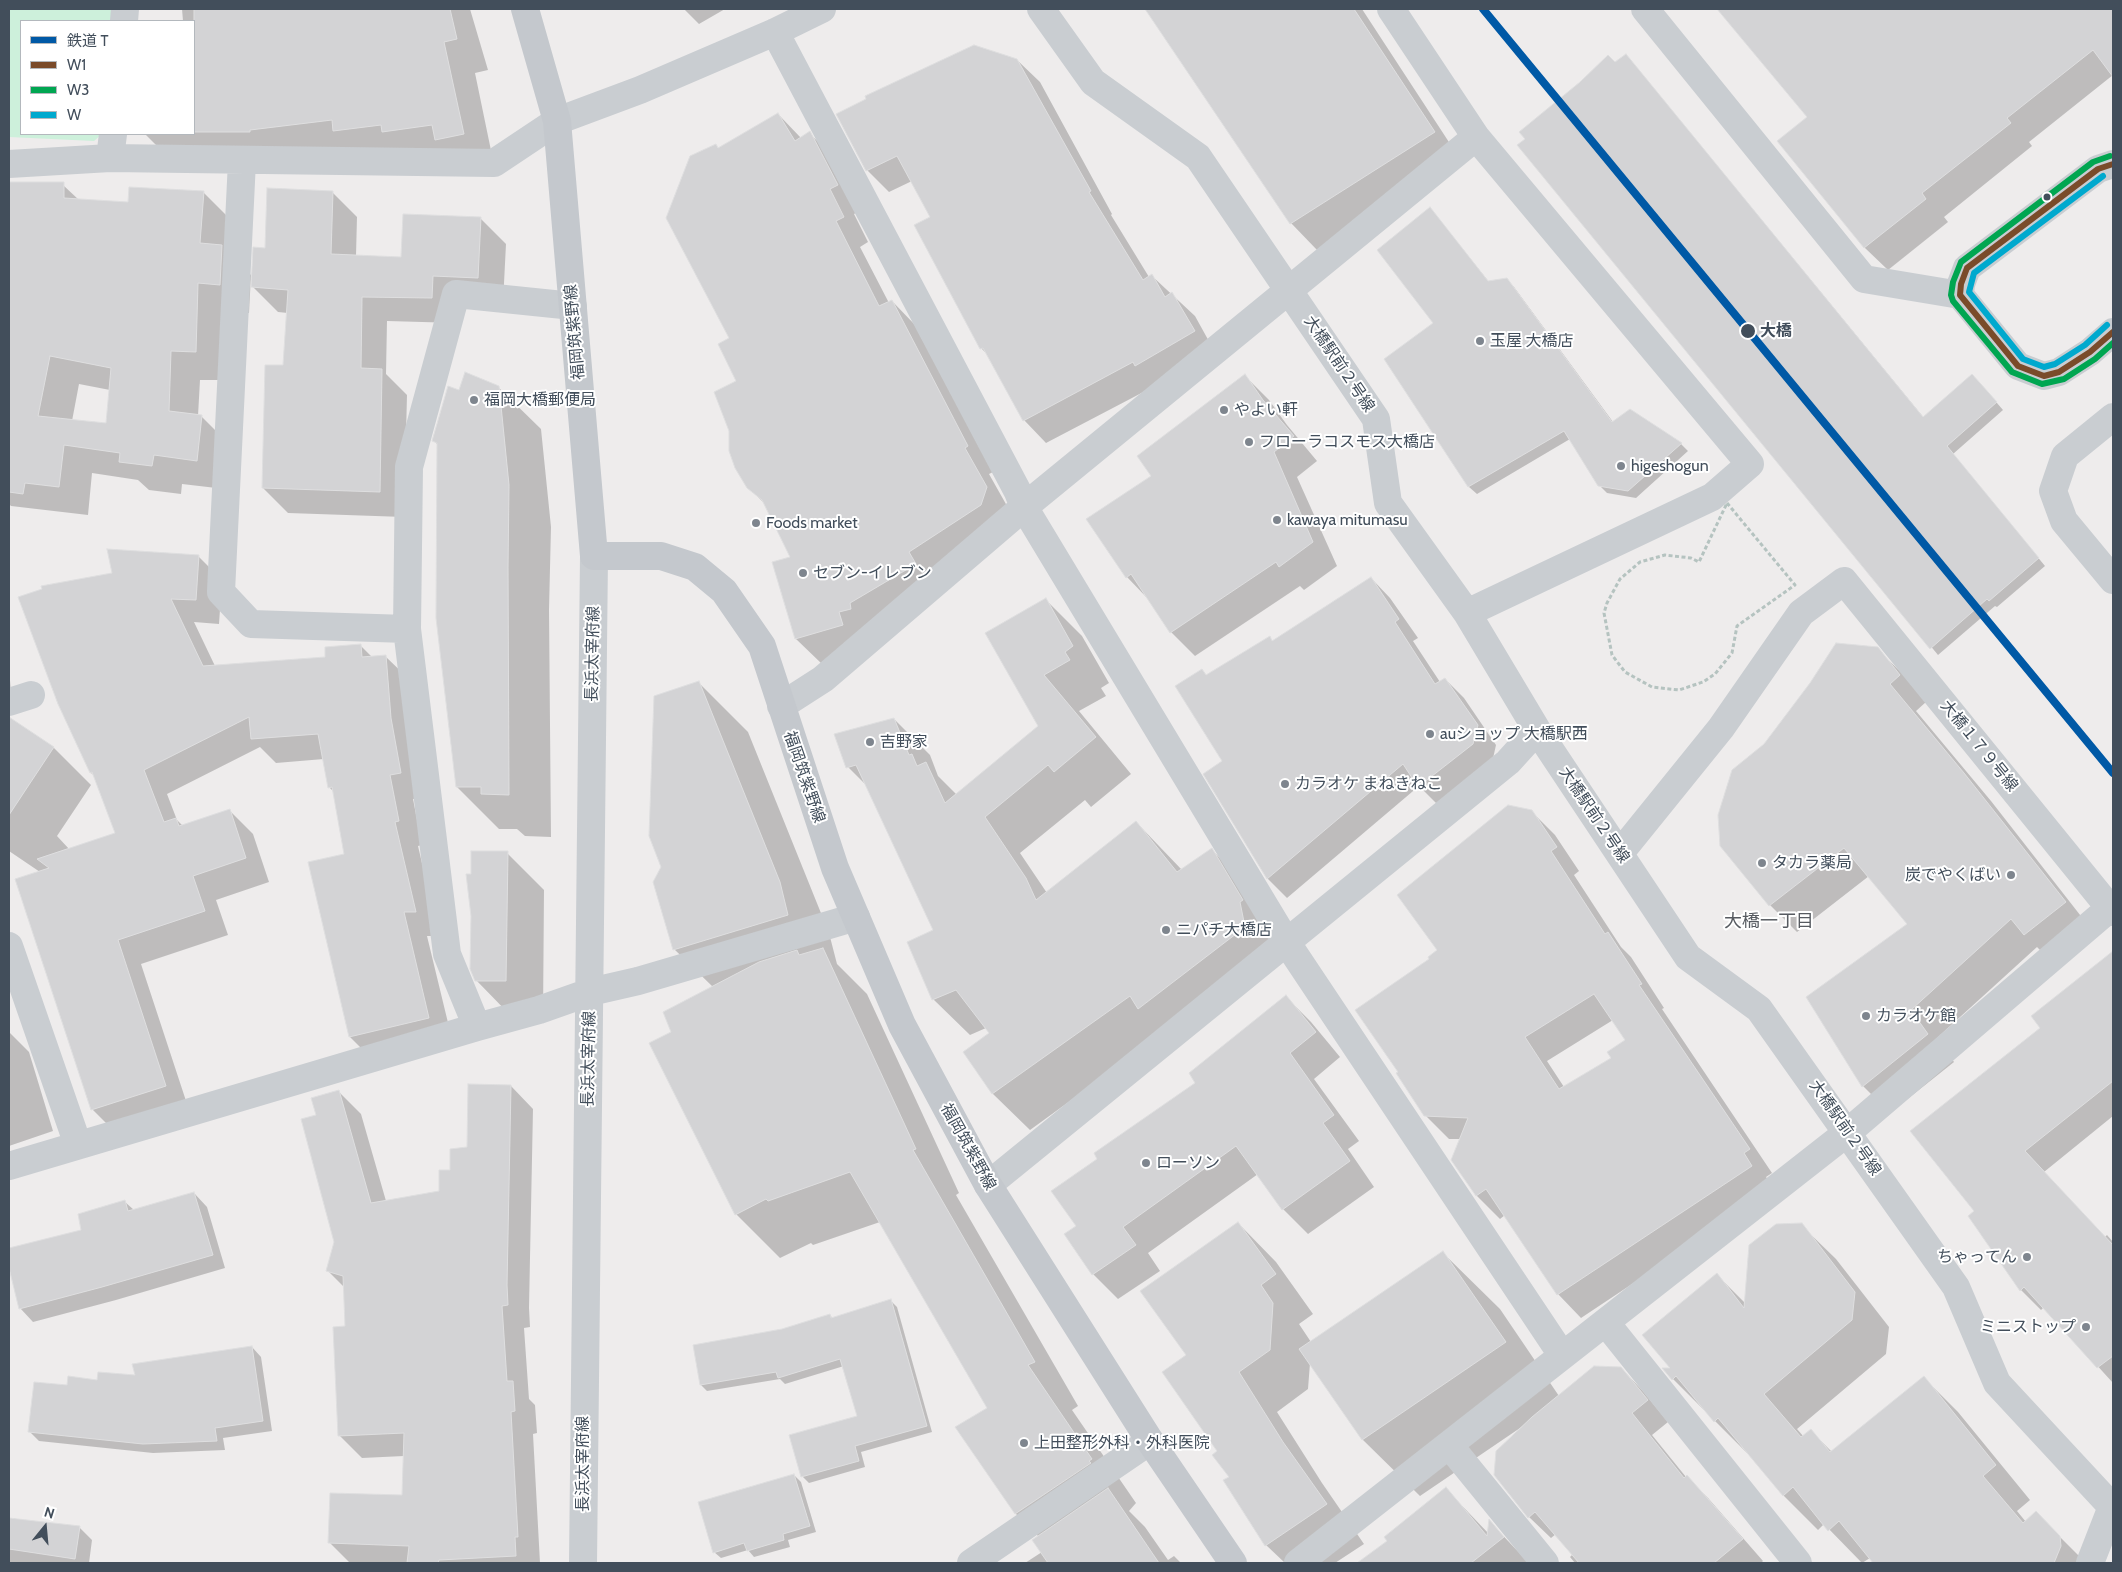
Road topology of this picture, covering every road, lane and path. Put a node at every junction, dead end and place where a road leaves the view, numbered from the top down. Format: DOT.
graph roads {
  1 [pos="525,9"];
  2 [pos="822,9"];
  3 [pos="1041,9"];
  4 [pos="1391,9"];
  5 [pos="1645,9"];
  6 [pos="775,32"];
  7 [pos="557,121"];
  8 [pos="1476,138"];
  9 [pos="111,146"];
  10 [pos="242,161"];
  11 [pos="9,164"];
  12 [pos="2113,164"];
  13 [pos="1290,290"];
  14 [pos="1960,295"];
  15 [pos="573,306"];
  16 [pos="2113,332"];
  17 [pos="2113,417"];
  18 [pos="1024,507"];
  19 [pos="594,556"];
  20 [pos="1699,562"];
  21 [pos="2113,580"];
  22 [pos="1467,613"];
  23 [pos="407,629"];
  24 [pos="780,706"];
  25 [pos="1537,730"];
  26 [pos="1620,853"];
  27 [pos="2112,910"];
  28 [pos="856,917"];
  29 [pos="1287,943"];
  30 [pos="9,946"];
  31 [pos="590,992"];
  32 [pos="476,1027"];
  33 [pos="1848,1132"];
  34 [pos="78,1145"];
  35 [pos="9,1166"];
  36 [pos="988,1185"];
  37 [pos="1606,1323"];
  38 [pos="1562,1355"];
  39 [pos="1150,1441"];
  40 [pos="1449,1445"];
  41 [pos="2113,1506"];
  42 [pos="583,1563"];
  43 [pos="971,1563"];
  44 [pos="1233,1563"];
  45 [pos="1298,1563"];
  46 [pos="1545,1563"];
  47 [pos="1798,1563"];
  48 [pos="2090,1563"];
  1 -- 7 [label="main road, 福岡筑紫野線"];
  2 -- 6 [label="street"];
  3 -- 13 [label="street, 大橋駅前２号線"];
  4 -- 8 [label="street"];
  5 -- 14 [label="street"];
  6 -- 7 [label="street"];
  6 -- 18 [label="street"];
  7 -- 10 [label="street"];
  7 -- 15 [label="main road, 福岡筑紫野線"];
  8 -- 13 [label="street"];
  8 -- 22 [label="street"];
  9 -- 10 [label="street"];
  9 -- 11 [label="street"];
  10 -- 23 [label="street"];
  12 -- 14 [label="street"];
  13 -- 18 [label="street"];
  13 -- 22 [label="street, 大橋駅前２号線"];
  14 -- 16 [label="street"];
  15 -- 19 [label="main road, 福岡筑紫野線"];
  15 -- 23 [label="street"];
  17 -- 21 [label="street"];
  18 -- 24 [label="street"];
  18 -- 29 [label="street"];
  19 -- 24 [label="main road, 福岡筑紫野線"];
  19 -- 31 [label="street, 長浜太宰府線"];
  20 -- 20 [label="path"];
  22 -- 25 [label="street, 大橋駅前２号線"];
  23 -- 32 [label="street"];
  24 -- 28 [label="main road, 福岡筑紫野線"];
  25 -- 26 [label="street, 大橋駅前２号線"];
  25 -- 29 [label="street"];
  26 -- 27 [label="street, 大橋１７９号線"];
  26 -- 33 [label="street, 大橋駅前２号線"];
  27 -- 33 [label="street"];
  28 -- 31 [label="street"];
  28 -- 36 [label="main road, 福岡筑紫野線"];
  29 -- 36 [label="street"];
  29 -- 38 [label="street"];
  30 -- 34 [label="street"];
  31 -- 32 [label="street"];
  31 -- 42 [label="street, 長浜太宰府線"];
  32 -- 34 [label="street"];
  33 -- 37 [label="street"];
  33 -- 41 [label="street, 大橋駅前２号線"];
  34 -- 35 [label="street"];
  36 -- 39 [label="main road, 福岡筑紫野線"];
  37 -- 38 [label="street"];
  37 -- 47 [label="street"];
  38 -- 40 [label="street"];
  39 -- 43 [label="street"];
  39 -- 44 [label="main road, 福岡筑紫野線"];
  40 -- 45 [label="street"];
  40 -- 46 [label="street"];
  41 -- 48 [label="street"];
}
